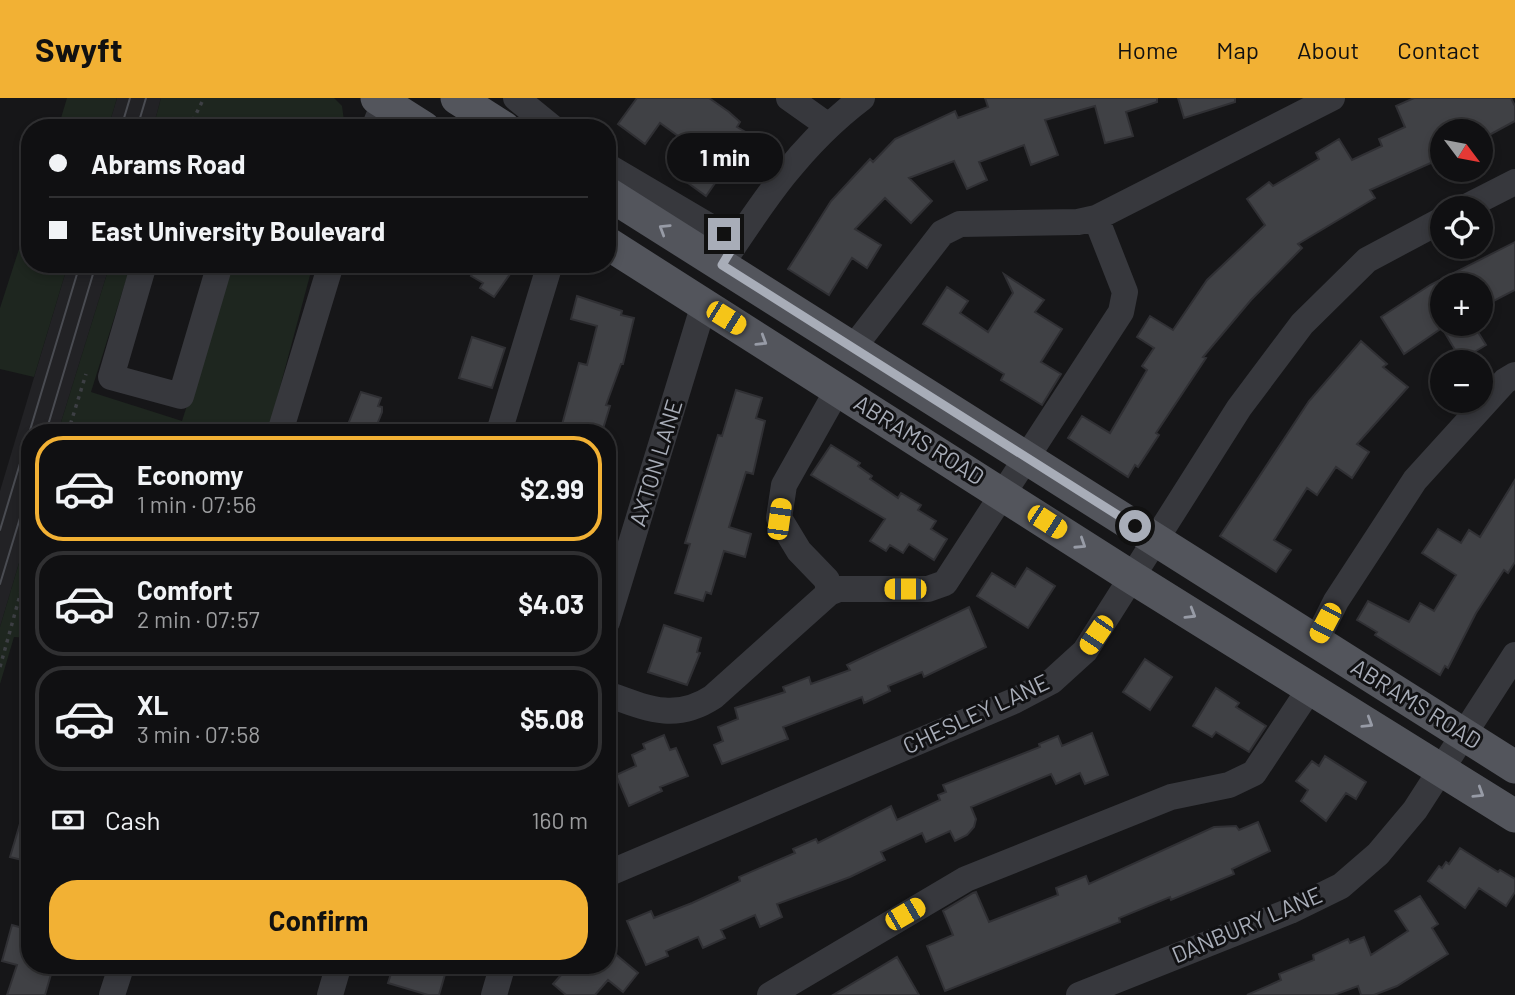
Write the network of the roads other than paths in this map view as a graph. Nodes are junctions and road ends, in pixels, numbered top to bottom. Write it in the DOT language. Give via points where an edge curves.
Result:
graph roads {
  1 [pos="457,98"];
  2 [pos="516,98"];
  3 [pos="789,98"];
  4 [pos="862,98"];
  5 [pos="1332,98"];
  6 [pos="380,106"];
  7 [pos="406,119"];
  8 [pos="490,119"];
  9 [pos="542,119"];
  10 [pos="827,125"];
  11 [pos="616,172"];
  12 [pos="1515,182"];
  13 [pos="1488,196"];
  14 [pos="616,197"];
  15 [pos="1096,218"];
  16 [pos="1430,226"];
  17 [pos="616,249"];
  18 [pos="729,253"];
  19 [pos="142,273"];
  20 [pos="213,273"];
  21 [pos="328,273"];
  22 [pos="547,273"];
  23 [pos="704,304"];
  24 [pos="853,348"];
  25 [pos="1515,375"];
  26 [pos="838,389"];
  27 [pos="282,424"];
  28 [pos="501,424"];
  29 [pos="1026,458"];
  30 [pos="1004,493"];
  31 [pos="1157,540"];
  32 [pos="1133,578"];
  33 [pos="616,592"];
  34 [pos="829,593"];
  35 [pos="1316,640"];
  36 [pos="1515,655"];
  37 [pos="1311,687"];
  38 [pos="616,697"];
  39 [pos="1464,734"];
  40 [pos="1515,766"];
  41 [pos="1442,770"];
  42 [pos="1515,816"];
  43 [pos="616,870"];
  44 [pos="119,974"];
  45 [pos="336,974"];
  46 [pos="500,974"];
  47 [pos="112,995"];
  48 [pos="330,995"];
  49 [pos="494,995"];
  50 [pos="770,995"];
  51 [pos="1079,995"];
  1 -- 8 [label="main road"];
  2 -- 9 [label="street"];
  3 -- 10 [label="street"];
  4 -- 10 [label="street"];
  5 -- 15 [label="street"];
  6 -- 7 [label="main road"];
  10 -- 18 [label="street" via="785,172"];
  11 -- 18 [label="street"];
  12 -- 13 [label="street"];
  18 -- 14 [label="main road, ABRAMS ROAD, one-way"];
  15 -- 24 [label="street" via="961,224 942,233"];
  15 -- 29 [label="street" via="1125,292 1121,312"];
  16 -- 31 [label="street, CHESLEY LANE" via="1367,260 1302,324 1239,408"];
  17 -- 23 [label="main road, ABRAMS ROAD"];
  18 -- 23 [label="main road"];
  18 -- 24 [label="main road, ABRAMS ROAD"];
  19 -- 20 [label="street" via="111,377 181,396"];
  21 -- 27 [label="street"];
  22 -- 28 [label="street"];
  23 -- 26 [label="main road, ABRAMS ROAD, one-way"];
  23 -- 33 [label="street, AXTON LANE"];
  24 -- 29 [label="main road, ABRAMS ROAD"];
  25 -- 35 [label="street" via="1415,480 1336,601"];
  26 -- 30 [label="main road, ABRAMS ROAD"];
  26 -- 34 [label="street" via="784,485 779,519 799,551 827,580"];
  29 -- 30 [label="street"];
  29 -- 31 [label="main road, ABRAMS ROAD"];
  30 -- 32 [label="main road, ABRAMS ROAD, one-way"];
  30 -- 34 [label="street" via="945,583 928,589 839,589"];
  31 -- 32 [label="street, CHESLEY LANE"];
  31 -- 35 [label="main road, ABRAMS ROAD"];
  32 -- 37 [label="main road, ABRAMS ROAD, one-way"];
  32 -- 43 [label="street, CHESLEY LANE" via="1085,651 1052,681"];
  34 -- 38 [label="street" via="696,708 672,712"];
  35 -- 39 [label="main road, ABRAMS ROAD"];
  36 -- 39 [label="street, DANBURY LANE"];
  37 -- 41 [label="main road, ABRAMS ROAD, one-way"];
  37 -- 50 [label="street" via="1254,772 1229,785 1171,797 966,879"];
  39 -- 40 [label="main road, ABRAMS ROAD"];
  39 -- 41 [label="street, DANBURY LANE"];
  41 -- 42 [label="main road, ABRAMS ROAD, one-way"];
  41 -- 51 [label="street, DANBURY LANE" via="1378,854 1341,886"];
  44 -- 47 [label="street"];
  45 -- 48 [label="street"];
  46 -- 49 [label="street"];
}
